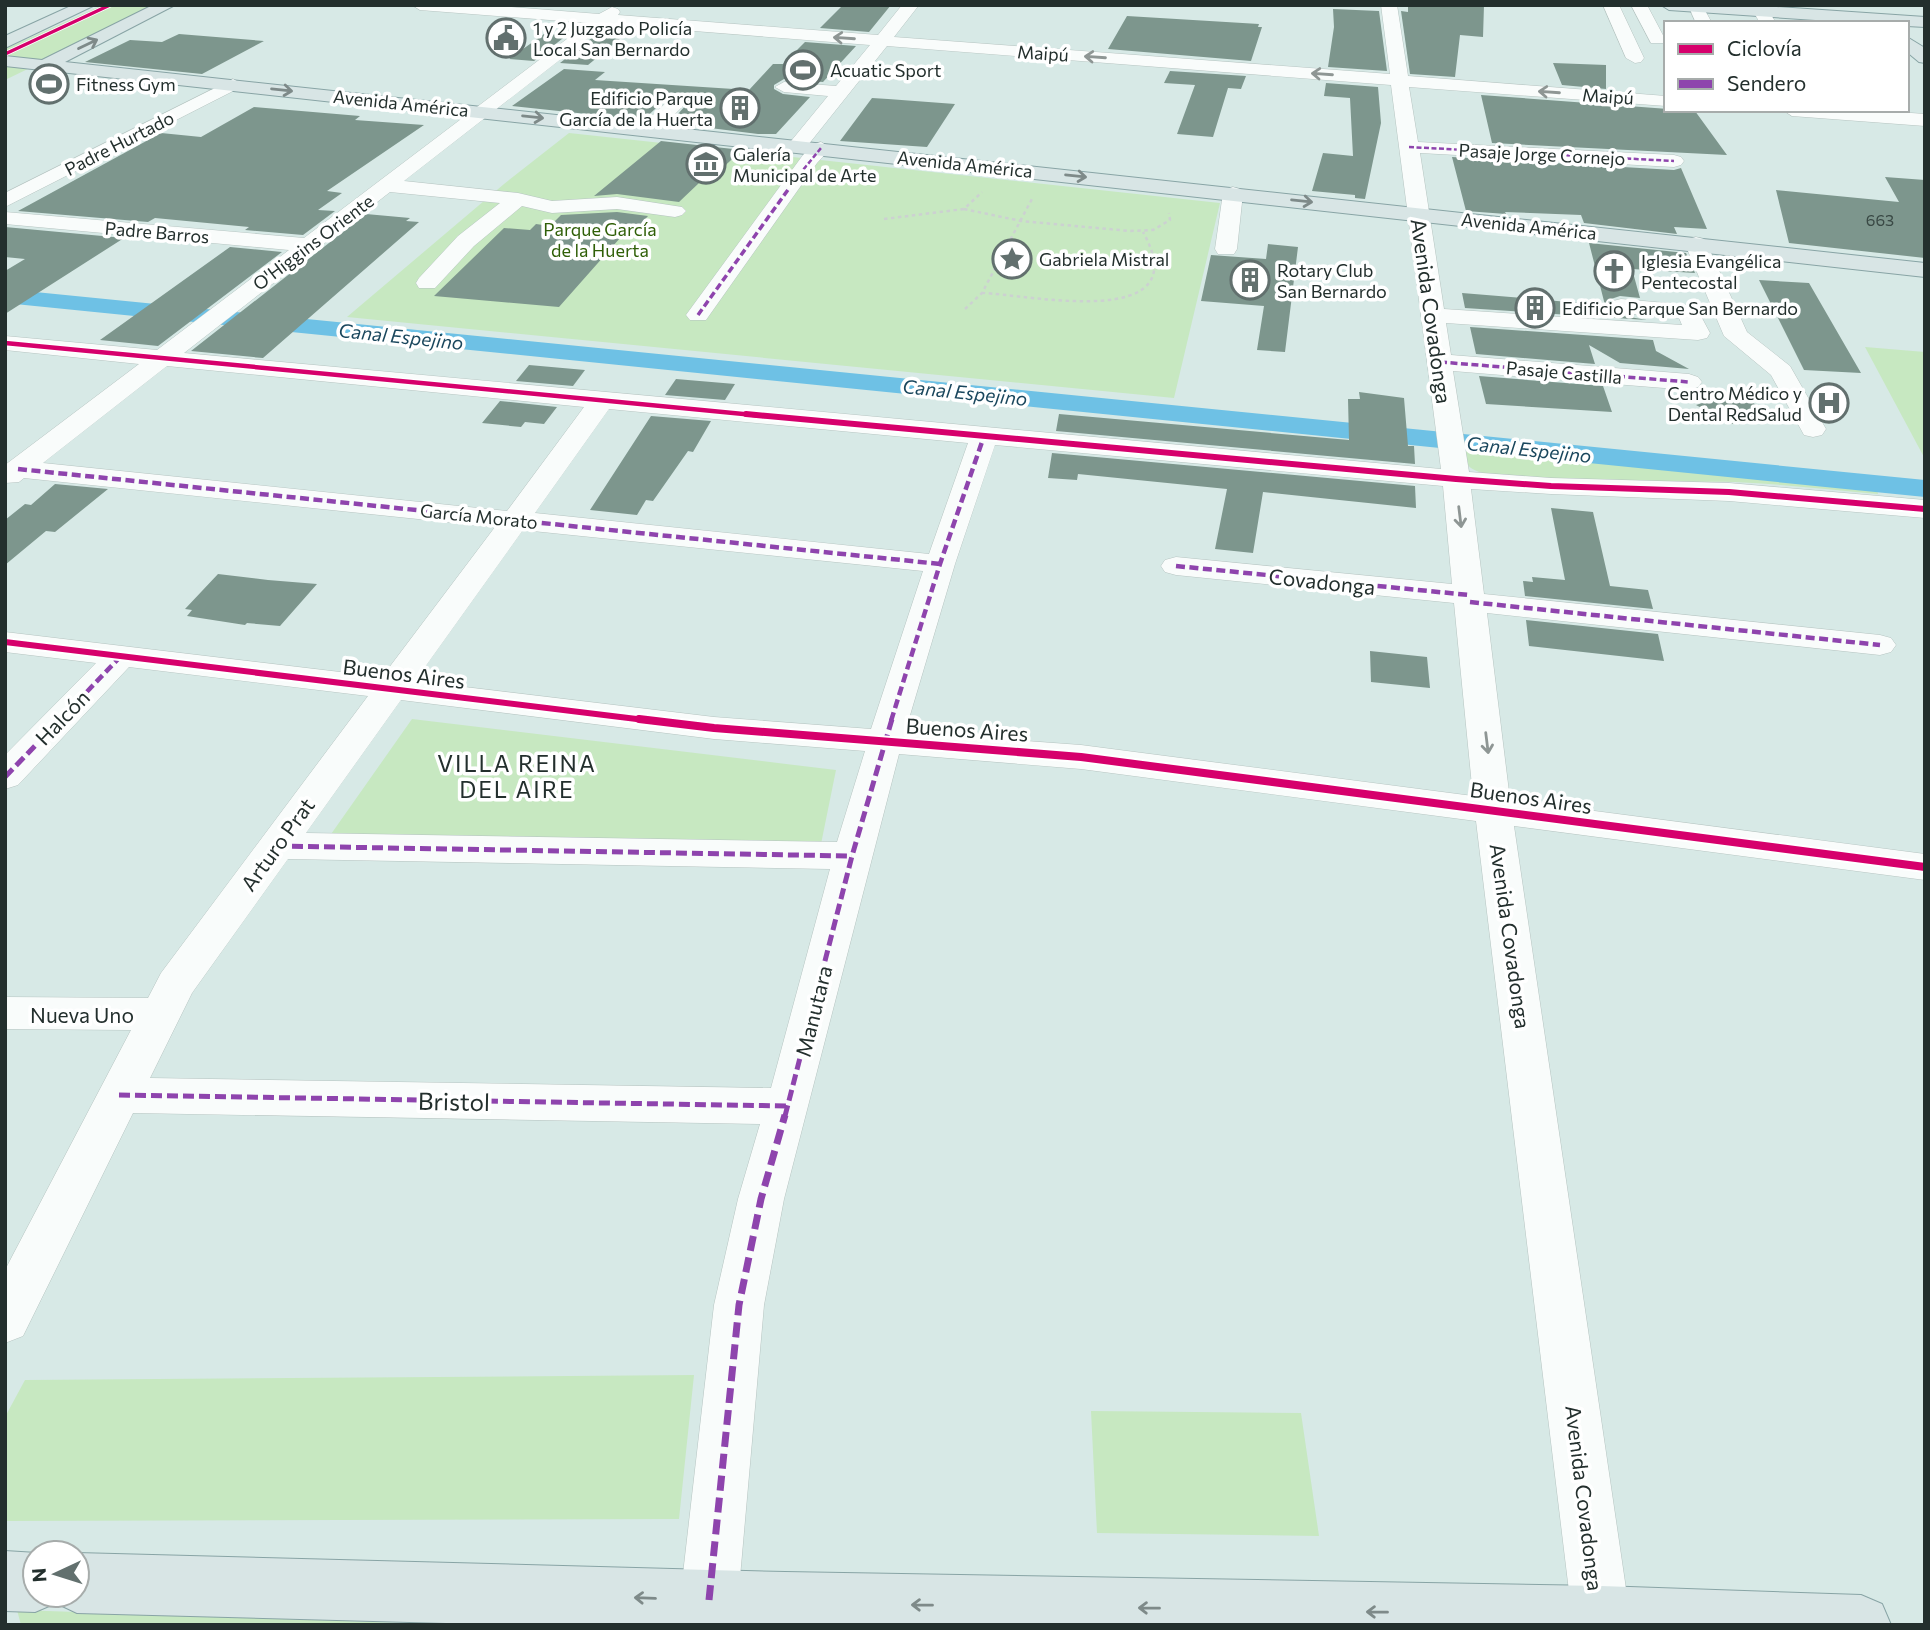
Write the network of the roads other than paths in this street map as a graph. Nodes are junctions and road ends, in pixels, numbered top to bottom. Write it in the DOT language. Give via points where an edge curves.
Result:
graph roads {
  1 [pos="87,5"];
  2 [pos="167,5"];
  3 [pos="420,5"];
  4 [pos="620,5"];
  5 [pos="911,5"];
  6 [pos="1389,5"];
  7 [pos="1611,5"];
  8 [pos="1639,5"];
  9 [pos="1669,5"];
  10 [pos="1867,5"];
  11 [pos="1695,7"];
  12 [pos="1765,17"];
  13 [pos="603,19"];
  14 [pos="1884,20"];
  15 [pos="1904,21"];
  16 [pos="1657,39"];
  17 [pos="882,41"];
  18 [pos="5,43"];
  19 [pos="1909,44"];
  20 [pos="1635,58"];
  21 [pos="1925,58"];
  22 [pos="5,61"];
  23 [pos="44,66"];
  24 [pos="15,80"];
  25 [pos="1400,80"];
  26 [pos="233,84"];
  27 [pos="784,87"];
  28 [pos="841,92"];
  29 [pos="1664,100"];
  30 [pos="674,105"];
  31 [pos="485,112"];
  32 [pos="1819,112"];
  33 [pos="1925,120"];
  34 [pos="649,130"];
  35 [pos="797,146"];
  36 [pos="1409,147"];
  37 [pos="821,148"];
  38 [pos="1674,161"];
  39 [pos="388,186"];
  40 [pos="1233,193"];
  41 [pos="518,199"];
  42 [pos="5,201"];
  43 [pos="675,211"];
  44 [pos="1418,214"];
  45 [pos="5,218"];
  46 [pos="1696,244"];
  47 [pos="308,245"];
  48 [pos="1226,249"];
  49 [pos="1925,270"];
  50 [pos="427,283"];
  51 [pos="1621,306"];
  52 [pos="698,314"];
  53 [pos="1433,315"];
  54 [pos="5,343"];
  55 [pos="158,358"];
  56 [pos="1440,362"];
  57 [pos="1689,382"];
  58 [pos="602,401"];
  59 [pos="1813,429"];
  60 [pos="984,436"];
  61 [pos="1452,450"];
  62 [pos="11,473"];
  63 [pos="1925,509"];
  64 [pos="516,520"];
  65 [pos="940,564"];
  66 [pos="1176,566"];
  67 [pos="1469,599"];
  68 [pos="5,642"];
  69 [pos="1880,645"];
  70 [pos="120,657"];
  71 [pos="392,688"];
  72 [pos="885,741"];
  73 [pos="5,777"];
  74 [pos="1493,810"];
  75 [pos="276,846"];
  76 [pos="852,856"];
  77 [pos="1925,867"];
  78 [pos="5,1013"];
  79 [pos="159,1014"];
  80 [pos="118,1095"];
  81 [pos="789,1106"];
  82 [pos="5,1320"];
  83 [pos="91,1583"];
  84 [pos="709,1600"];
  85 [pos="1601,1616"];
  86 [pos="1861,1625"];
  1 -- 18 [label="main road"];
  23 -- 2 [label="main road, one-way"];
  3 -- 13 [label="street, Maipú"];
  4 -- 13 [label="street, O'Higgins Oriente"];
  5 -- 17 [label="street"];
  6 -- 25 [label="street, Avenida Covadonga"];
  7 -- 20 [label="street"];
  8 -- 16 [label="street"];
  9 -- 11 [label="main road"];
  10 -- 14 [label="main road"];
  11 -- 12 [label="main road"];
  12 -- 14 [label="main road"];
  17 -- 13 [label="street, Maipú, one-way"];
  13 -- 31 [label="street, O'Higgins Oriente"];
  14 -- 15 [label="main road"];
  25 -- 17 [label="street, Maipú, one-way"];
  17 -- 28 [label="street"];
  19 -- 21 [label="main road"];
  22 -- 23 [label="main road, Avenida América"];
  23 -- 24 [label="main road"];
  23 -- 26 [label="main road, Avenida América"];
  29 -- 25 [label="street, Maipú, one-way"];
  25 -- 36 [label="street, Avenida Covadonga"];
  26 -- 31 [label="main road, Avenida América, one-way"];
  26 -- 42 [label="street, Padre Hurtado"];
  27 -- 28 [label="street"];
  28 -- 35 [label="street"];
  30 -- 34 [label="street"];
  31 -- 34 [label="main road, Avenida América, one-way"];
  31 -- 39 [label="street, O'Higgins Oriente"];
  32 -- 33 [label="street"];
  34 -- 35 [label="main road, Avenida América"];
  35 -- 37 [label="main road, Avenida América"];
  36 -- 38 [label="street, Pasaje Jorge Cornejo"];
  36 -- 44 [label="street, Avenida Covadonga"];
  37 -- 40 [label="main road, Avenida América, one-way"];
  37 -- 52 [label="street"];
  39 -- 41 [label="street"];
  39 -- 47 [label="street, O'Higgins Oriente"];
  40 -- 44 [label="main road, Avenida América, one-way"];
  40 -- 48 [label="street"];
  41 -- 43 [label="street" via="552,207 617,203"];
  41 -- 50 [label="street" via="466,242"];
  44 -- 46 [label="main road, Avenida América"];
  44 -- 53 [label="street, Avenida Covadonga"];
  45 -- 47 [label="street, Padre Barros"];
  46 -- 49 [label="main road, Avenida América"];
  46 -- 59 [label="street" via="1736,337 1781,371"];
  47 -- 55 [label="street, O'Higgins Oriente"];
  51 -- 53 [label="street" via="1688,312 1698,333"];
  53 -- 56 [label="street, Avenida Covadonga"];
  54 -- 55 [label="street"];
  55 -- 58 [label="street"];
  55 -- 62 [label="street, O'Higgins Oriente"];
  56 -- 57 [label="street, Pasaje Castilla"];
  56 -- 61 [label="street, Avenida Covadonga"];
  58 -- 60 [label="street"];
  58 -- 64 [label="street, Arturo Prat"];
  60 -- 61 [label="street"];
  60 -- 65 [label="street, Manutara"];
  61 -- 63 [label="street" via="1551,486 1729,492"];
  61 -- 67 [label="street, Avenida Covadonga, one-way"];
  62 -- 64 [label="street, García Morato"];
  64 -- 65 [label="street, García Morato"];
  64 -- 71 [label="street, Arturo Prat"];
  65 -- 72 [label="street, Manutara"];
  66 -- 67 [label="street, Covadonga"];
  67 -- 69 [label="street"];
  67 -- 74 [label="street, Avenida Covadonga, one-way"];
  68 -- 70 [label="street, Buenos Aires"];
  70 -- 71 [label="street, Buenos Aires"];
  70 -- 73 [label="street, Halcón"];
  71 -- 72 [label="street, Buenos Aires" via="714,728"];
  71 -- 75 [label="street, Arturo Prat"];
  72 -- 74 [label="street, Buenos Aires" via="1059,754"];
  72 -- 76 [label="street, Manutara"];
  74 -- 77 [label="street, Buenos Aires"];
  74 -- 85 [label="street, Avenida Covadonga"];
  75 -- 76 [label="street"];
  75 -- 79 [label="street, Arturo Prat" via="192,960"];
  76 -- 81 [label="street, Manutara"];
  78 -- 79 [label="street, Nueva Uno"];
  79 -- 80 [label="street, Arturo Prat"];
  80 -- 81 [label="street, Bristol"];
  80 -- 82 [label="street, Arturo Prat"];
  81 -- 84 [label="street, Manutara" via="761,1199 739,1305"];
  84 -- 83 [label="main road, one-way"];
  85 -- 84 [label="main road, one-way"];
  85 -- 86 [label="main road"];
}
